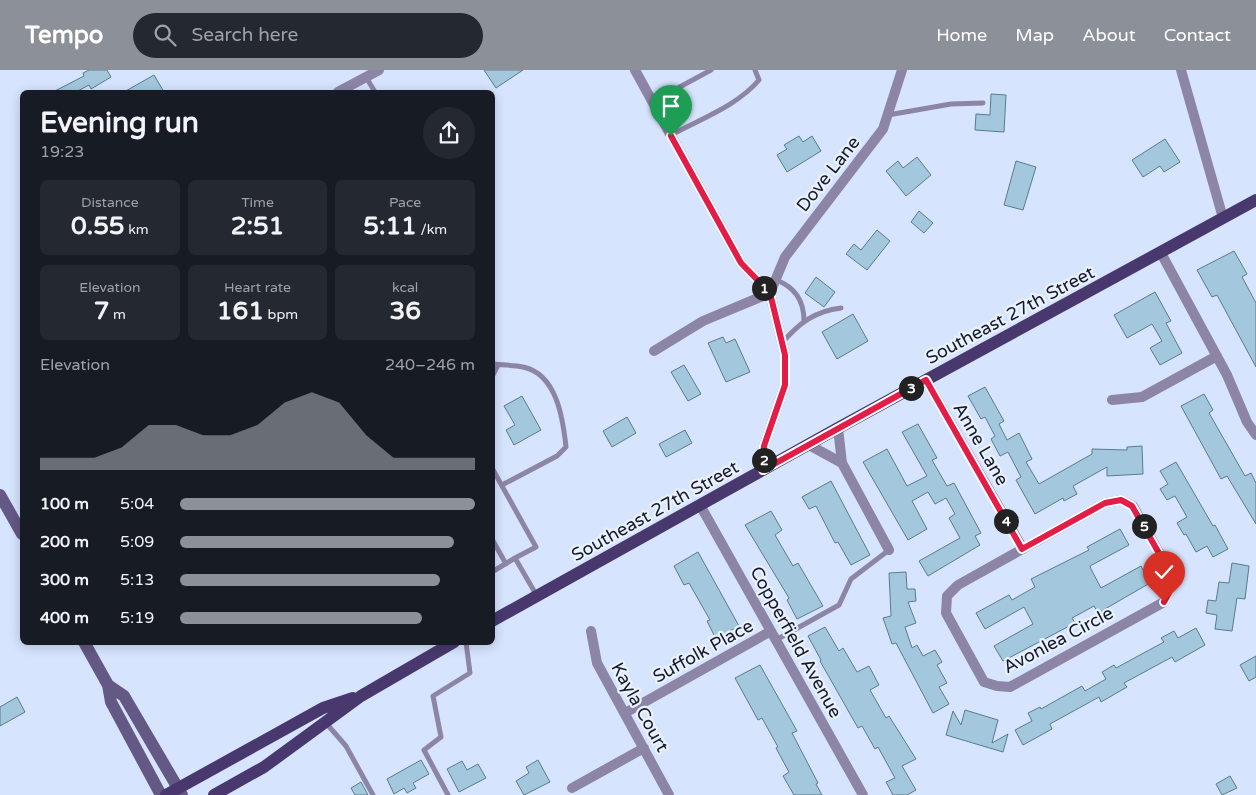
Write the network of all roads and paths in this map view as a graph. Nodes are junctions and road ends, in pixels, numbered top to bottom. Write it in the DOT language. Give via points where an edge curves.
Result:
graph roads {
  1 [pos="379,70"];
  2 [pos="634,70"];
  3 [pos="711,70"];
  4 [pos="755,70"];
  5 [pos="902,70"];
  6 [pos="1181,70"];
  7 [pos="366,77"];
  8 [pos="342,90"];
  9 [pos="373,90"];
  10 [pos="652,102"];
  11 [pos="983,103"];
  12 [pos="888,116"];
  13 [pos="671,136"];
  14 [pos="1256,200"];
  15 [pos="1224,218"];
  16 [pos="1160,253"];
  17 [pos="775,280"];
  18 [pos="770,293"];
  19 [pos="841,308"];
  20 [pos="804,321"];
  21 [pos="782,343"];
  22 [pos="654,352"];
  23 [pos="1217,356"];
  24 [pos="495,365"];
  25 [pos="926,380"];
  26 [pos="1112,400"];
  27 [pos="838,428"];
  28 [pos="1256,436"];
  29 [pos="809,445"];
  30 [pos="842,463"];
  31 [pos="763,470"];
  32 [pos="495,473"];
  33 [pos="502,485"];
  34 [pos="0,494"];
  35 [pos="700,505"];
  36 [pos="19,520"];
  37 [pos="495,544"];
  38 [pos="1022,549"];
  39 [pos="890,550"];
  40 [pos="515,558"];
  41 [pos="506,564"];
  42 [pos="495,570"];
  43 [pos="538,597"];
  44 [pos="495,619"];
  45 [pos="591,631"];
  46 [pos="774,636"];
  47 [pos="86,645"];
  48 [pos="447,645"];
  49 [pos="466,645"];
  50 [pos="108,685"];
  51 [pos="360,696"];
  52 [pos="625,713"];
  53 [pos="326,724"];
  54 [pos="644,748"];
  55 [pos="572,788"];
  56 [pos="180,792"];
  57 [pos="161,795"];
  58 [pos="166,795"];
  59 [pos="214,795"];
  60 [pos="373,795"];
  61 [pos="448,795"];
  62 [pos="669,795"];
  63 [pos="863,795"];
  1 -- 7 [label="street"];
  2 -- 10 [label="street"];
  3 -- 10 [label="lane"];
  4 -- 13 [label="lane" via="759,80 751,89"];
  5 -- 12 [label="street, Dove Lane"];
  6 -- 15 [label="street"];
  7 -- 8 [label="street"];
  7 -- 9 [label="lane"];
  10 -- 13 [label="street"];
  11 -- 12 [label="lane" via="951,104"];
  12 -- 17 [label="street, Dove Lane" via="883,129 785,257"];
  13 -- 18 [label="street" via="741,263"];
  14 -- 15 [label="main road, Southeast 27th Street"];
  15 -- 16 [label="main road, Southeast 27th Street"];
  16 -- 23 [label="street"];
  16 -- 25 [label="main road, Southeast 27th Street"];
  17 -- 18 [label="street, Dove Lane"];
  17 -- 20 [label="lane" via="797,294 804,306"];
  18 -- 21 [label="street"];
  18 -- 22 [label="street" via="702,321"];
  19 -- 20 [label="lane" via="813,315"];
  20 -- 21 [label="lane" via="796,325"];
  21 -- 31 [label="street" via="785,385 764,446"];
  23 -- 26 [label="street" via="1142,397"];
  23 -- 28 [label="street"];
  24 -- 33 [label="lane" via="525,367 543,377 555,394 566,447 557,456"];
  25 -- 27 [label="main road, Southeast 27th Street"];
  25 -- 38 [label="street, Anne Lane"];
  27 -- 29 [label="main road, Southeast 27th Street"];
  27 -- 30 [label="street"];
  29 -- 30 [label="street"];
  29 -- 31 [label="main road, Southeast 27th Street"];
  30 -- 39 [label="street"];
  31 -- 35 [label="main road, Southeast 27th Street"];
  32 -- 33 [label="lane"];
  33 -- 40 [label="lane" via="536,547"];
  34 -- 36 [label="street"];
  35 -- 43 [label="main road, Southeast 27th Street"];
  35 -- 46 [label="street, Copperfield Avenue"];
  37 -- 41 [label="lane"];
  38 -- 38 [label="street, Avonlea Circle" via="1105,503 1121,500 1132,506 1138,515 1172,576 1171,589 1164,602 1010,687 997,686 984,682 946,613 947,596 958,585"];
  39 -- 46 [label="lane, Suffolk Place" via="851,579 839,605"];
  40 -- 41 [label="lane"];
  40 -- 43 [label="lane"];
  41 -- 42 [label="lane"];
  43 -- 44 [label="main road, Southeast 27th Street"];
  45 -- 52 [label="street, Kayla Court" via="597,663"];
  46 -- 52 [label="street, Suffolk Place"];
  46 -- 63 [label="street, Copperfield Avenue"];
  47 -- 50 [label="street"];
  48 -- 51 [label="main road"];
  49 -- 61 [label="lane" via="470,673 433,696 441,737 424,750"];
  50 -- 56 [label="street" via="124,696"];
  50 -- 57 [label="street" via="111,702"];
  51 -- 53 [label="main road"];
  51 -- 56 [label="main road" via="323,708"];
  52 -- 54 [label="street, Kayla Court"];
  53 -- 59 [label="main road" via="264,767"];
  53 -- 60 [label="lane" via="346,746"];
  54 -- 55 [label="street"];
  54 -- 62 [label="street, Kayla Court"];
  56 -- 58 [label="main road"];
}
